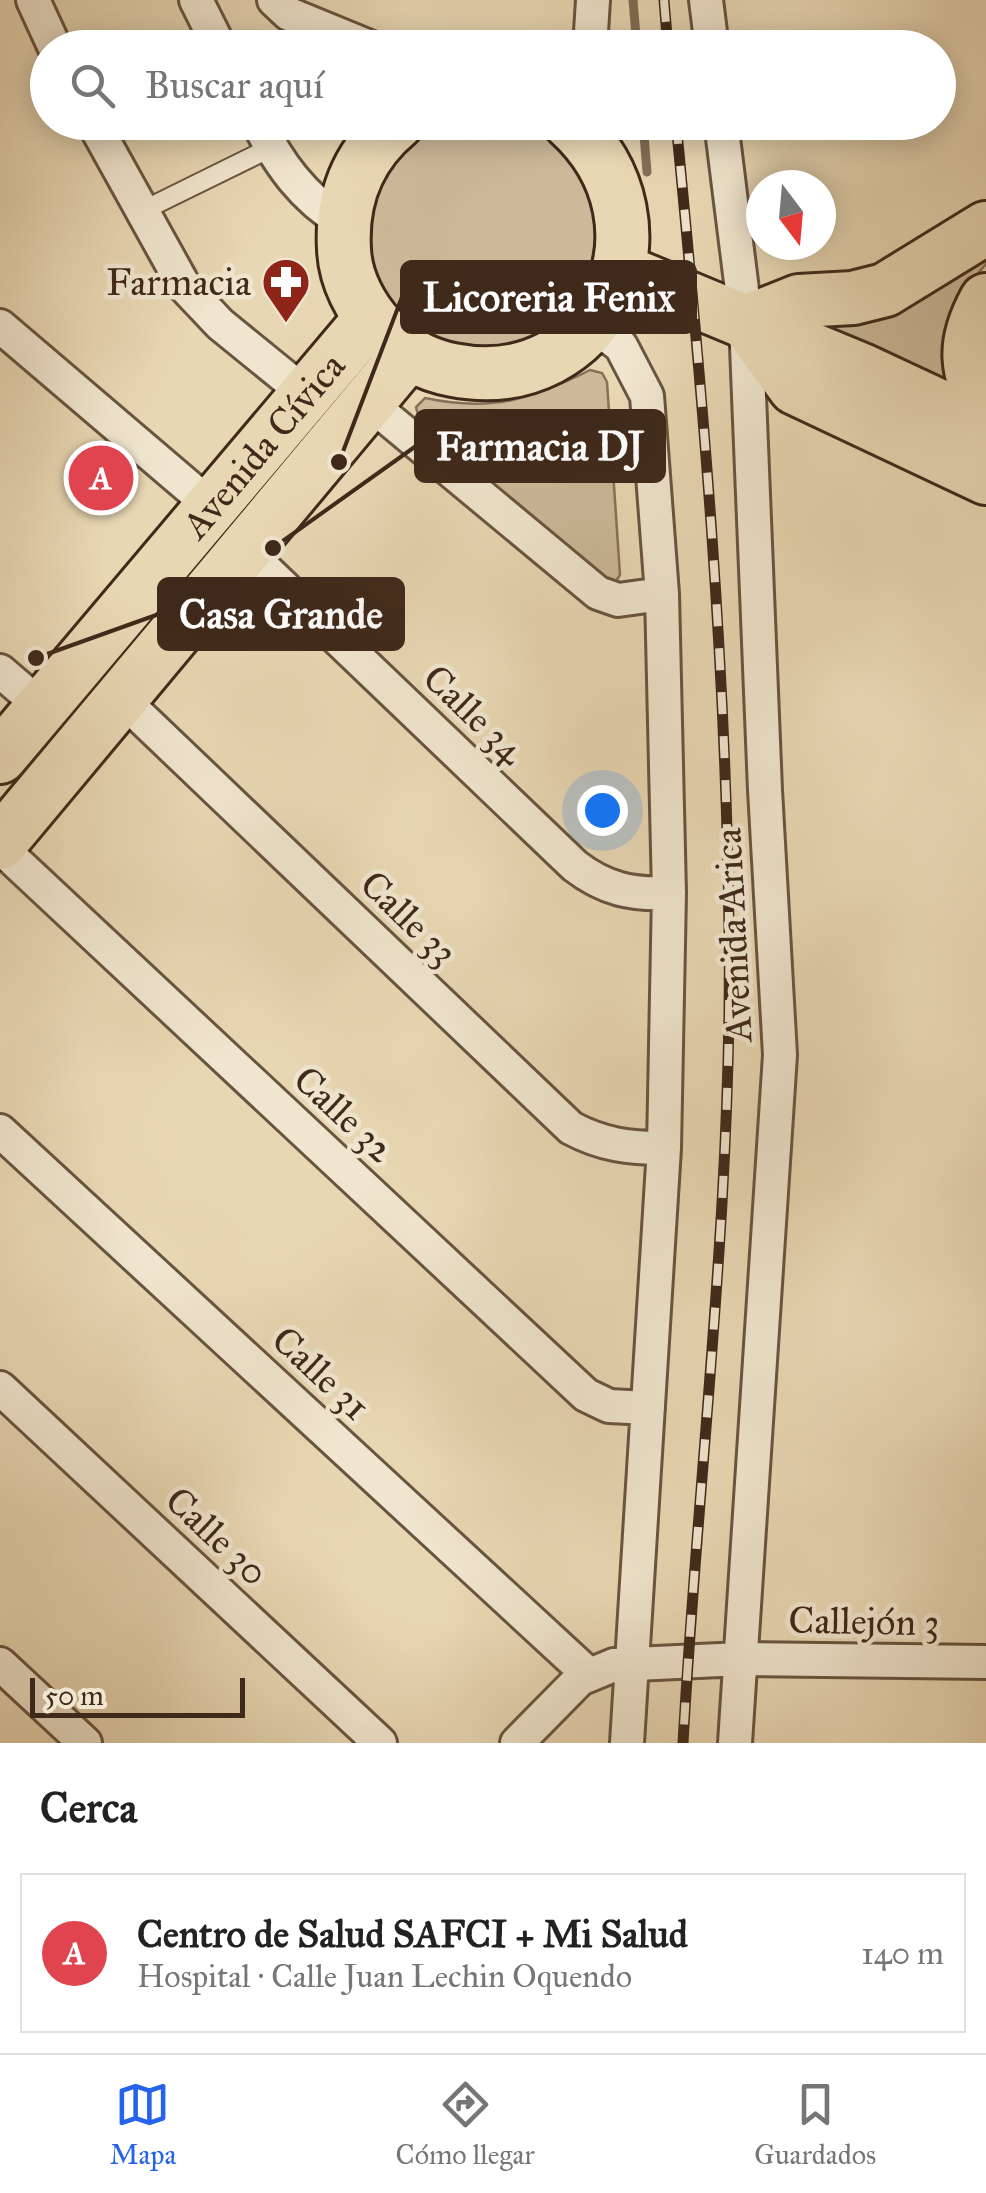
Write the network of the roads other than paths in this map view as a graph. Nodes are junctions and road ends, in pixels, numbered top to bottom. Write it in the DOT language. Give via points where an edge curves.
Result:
graph roads {
  1 [pos="33,0"];
  2 [pos="196,0"];
  3 [pos="274,0"];
  4 [pos="593,0"];
  5 [pos="706,0"];
  6 [pos="47,30"];
  7 [pos="211,30"];
  8 [pos="328,30"];
  9 [pos="592,30"];
  10 [pos="710,30"];
  11 [pos="103,140"];
  12 [pos="256,140"];
  13 [pos="267,140"];
  14 [pos="381,140"];
  15 [pos="589,140"];
  16 [pos="724,140"];
  17 [pos="142,211"];
  18 [pos="342,222"];
  19 [pos="986,228"];
  20 [pos="620,270"];
  21 [pos="986,300"];
  22 [pos="370,319"];
  23 [pos="746,322"];
  24 [pos="590,324"];
  25 [pos="0,326"];
  26 [pos="409,353"];
  27 [pos="306,394"];
  28 [pos="368,402"];
  29 [pos="986,417"];
  30 [pos="986,428"];
  31 [pos="986,478"];
  32 [pos="211,506"];
  33 [pos="245,550"];
  34 [pos="662,594"];
  35 [pos="0,670"];
  36 [pos="122,699"];
  37 [pos="42,707"];
  38 [pos="0,756"];
  39 [pos="0,845"];
  40 [pos="669,893"];
  41 [pos="0,1131"];
  42 [pos="664,1148"];
  43 [pos="0,1388"];
  44 [pos="648,1408"];
  45 [pos="741,1659"];
  46 [pos="986,1662"];
  47 [pos="632,1663"];
  48 [pos="0,1664"];
  49 [pos="588,1674"];
  50 [pos="85,1743"];
  51 [pos="380,1743"];
  52 [pos="517,1743"];
  53 [pos="627,1743"];
  54 [pos="735,1743"];
  1 -- 6 [label="street"];
  2 -- 7 [label="street"];
  3 -- 8 [label="street"];
  4 -- 9 [label="street"];
  5 -- 10 [label="street"];
  11 -- 17 [label="street"];
  12 -- 17 [label="lane"];
  13 -- 18 [label="street" via="303,191"];
  14 -- 18 [label="main road" via="356,174"];
  15 -- 20 [label="main road" via="620,201"];
  16 -- 23 [label="street, Avenida Arica"];
  17 -- 27 [label="street" via="184,286"];
  18 -- 22 [label="main road" via="353,289"];
  19 -- 23 [label="main road" via="885,290 799,301"];
  20 -- 23 [label="main road"];
  20 -- 24 [label="main road"];
  21 -- 29 [label="main road" via="972,326 968,372"];
  22 -- 26 [label="main road"];
  22 -- 27 [label="main road, Avenida Cívica"];
  23 -- 30 [label="main road"];
  23 -- 31 [label="main road" via="795,388"];
  23 -- 45 [label="street, Avenida Arica" via="780,1055"];
  24 -- 26 [label="main road" via="537,364 505,373 472,374"];
  24 -- 34 [label="street, Avenida Arica" via="622,346 647,396"];
  25 -- 32 [label="street"];
  26 -- 28 [label="main road, Avenida Cívica"];
  27 -- 32 [label="main road, Avenida Cívica"];
  28 -- 33 [label="main road, Avenida Cívica"];
  28 -- 34 [label="street" via="598,593 618,600"];
  32 -- 37 [label="main road, Avenida Cívica"];
  33 -- 36 [label="main road, Avenida Cívica"];
  33 -- 40 [label="street, Calle 34" via="594,881 629,893"];
  34 -- 40 [label="street, Avenida Arica"];
  35 -- 37 [label="street"];
  36 -- 39 [label="main road, Avenida Cívica"];
  36 -- 42 [label="street, Calle 33" via="571,1128 609,1145"];
  37 -- 38 [label="main road, Avenida Cívica"];
  39 -- 44 [label="street, Calle 32" via="586,1395 609,1406"];
  40 -- 42 [label="street, Avenida Arica"];
  41 -- 49 [label="street, Calle 31"];
  42 -- 44 [label="street, Avenida Arica"];
  43 -- 51 [label="street, Calle 30"];
  44 -- 47 [label="street, Avenida Arica"];
  45 -- 46 [label="street, Callejón 3"];
  45 -- 47 [label="street, Callejón 3"];
  45 -- 54 [label="street, Avenida Arica"];
  47 -- 49 [label="street, Callejón 3"];
  47 -- 53 [label="street, Avenida Arica"];
  48 -- 50 [label="street"];
  49 -- 52 [label="street"];
}
